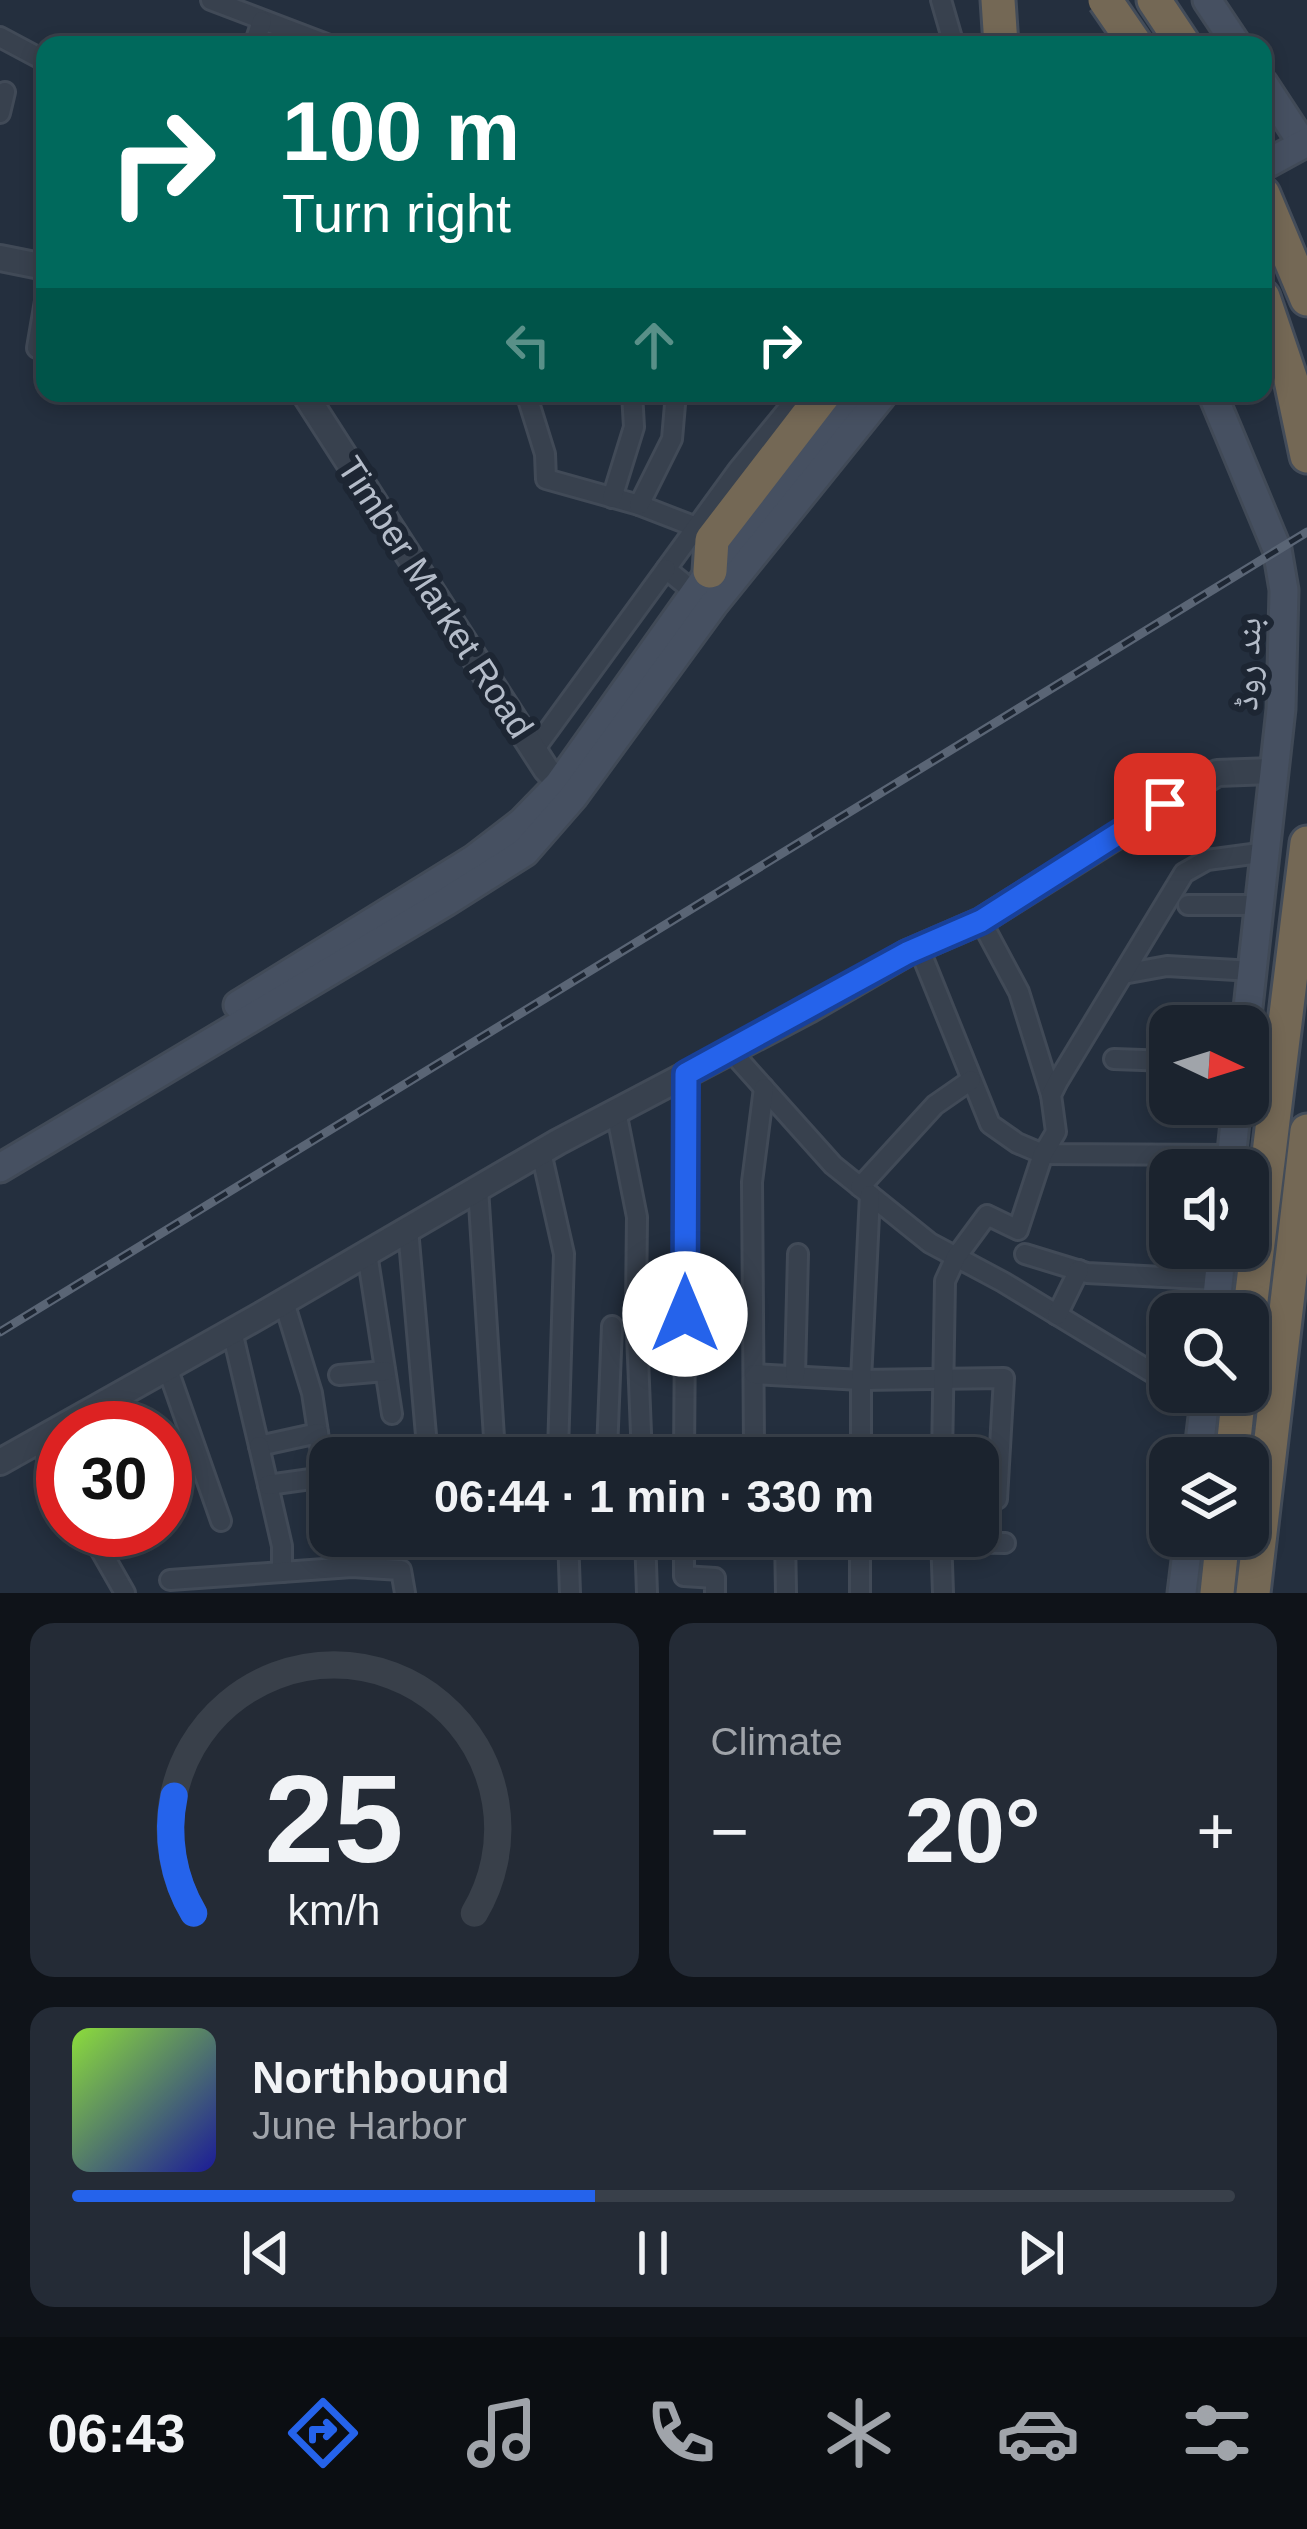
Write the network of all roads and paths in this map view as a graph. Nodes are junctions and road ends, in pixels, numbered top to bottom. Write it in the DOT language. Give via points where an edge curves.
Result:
graph roads {
  1 [pos="211,0"];
  2 [pos="940,0"];
  3 [pos="998,0"];
  4 [pos="1105,0"];
  5 [pos="1127,0"];
  6 [pos="1154,0"];
  7 [pos="1208,0"];
  8 [pos="262,20"];
  9 [pos="257,36"];
  10 [pos="305,36"];
  11 [pos="951,36"];
  12 [pos="1000,36"];
  13 [pos="1116,36"];
  14 [pos="1130,36"];
  15 [pos="1178,36"];
  16 [pos="1232,36"];
  17 [pos="0,38"];
  18 [pos="36,56"];
  19 [pos="5,92"];
  20 [pos="1272,96"];
  21 [pos="0,112"];
  22 [pos="1305,143"];
  23 [pos="1272,161"];
  24 [pos="1272,215"];
  25 [pos="0,258"];
  26 [pos="36,265"];
  27 [pos="1307,299"];
  28 [pos="1272,324"];
  29 [pos="310,402"];
  30 [pos="529,402"];
  31 [pos="633,402"];
  32 [pos="675,402"];
  33 [pos="799,402"];
  34 [pos="845,402"];
  35 [pos="875,402"];
  36 [pos="1216,402"];
  37 [pos="1307,455"];
  38 [pos="612,498"];
  39 [pos="639,505"];
  40 [pos="714,565"];
  41 [pos="666,569"];
  42 [pos="1296,586"];
  43 [pos="534,750"];
  44 [pos="1276,771"];
  45 [pos="566,791"];
  46 [pos="1307,843"];
  47 [pos="1267,852"];
  48 [pos="1188,905"];
  49 [pos="1261,905"];
  50 [pos="981,921"];
  51 [pos="919,948"];
  52 [pos="1253,971"];
  53 [pos="1123,974"];
  54 [pos="1249,1005"];
  55 [pos="731,1051"];
  56 [pos="1114,1059"];
  57 [pos="1149,1060"];
  58 [pos="686,1074"];
  59 [pos="971,1080"];
  60 [pos="764,1088"];
  61 [pos="1051,1095"];
  62 [pos="616,1111"];
  63 [pos="1307,1131"];
  64 [pos="0,1152"];
  65 [pos="541,1152"];
  66 [pos="1043,1154"];
  67 [pos="1149,1159"];
  68 [pos="0,1168"];
  69 [pos="478,1189"];
  70 [pos="865,1191"];
  71 [pos="409,1229"];
  72 [pos="367,1253"];
  73 [pos="1025,1253"];
  74 [pos="798,1254"];
  75 [pos="956,1257"];
  76 [pos="1220,1269"];
  77 [pos="1079,1270"];
  78 [pos="1219,1280"];
  79 [pos="1217,1293"];
  80 [pos="1252,1293"];
  81 [pos="284,1302"];
  82 [pos="1057,1315"];
  83 [pos="612,1326"];
  84 [pos="232,1331"];
  85 [pos="167,1367"];
  86 [pos="386,1371"];
  87 [pos="1149,1371"];
  88 [pos="754,1374"];
  89 [pos="339,1375"];
  90 [pos="795,1375"];
  91 [pos="861,1380"];
  92 [pos="944,1380"];
  93 [pos="107,1401"];
  94 [pos="392,1414"];
  95 [pos="318,1433"];
  96 [pos="319,1437"];
  97 [pos="428,1437"];
  98 [pos="494,1437"];
  99 [pos="558,1437"];
  100 [pos="608,1437"];
  101 [pos="641,1437"];
  102 [pos="685,1437"];
  103 [pos="754,1437"];
  104 [pos="861,1437"];
  105 [pos="943,1437"];
  106 [pos="36,1441"];
  107 [pos="259,1446"];
  108 [pos="0,1462"];
  109 [pos="999,1464"];
  110 [pos="309,1479"];
  111 [pos="268,1485"];
  112 [pos="221,1521"];
  113 [pos="999,1543"];
  114 [pos="1005,1543"];
  115 [pos="104,1557"];
  116 [pos="569,1557"];
  117 [pos="646,1557"];
  118 [pos="684,1557"];
  119 [pos="785,1557"];
  120 [pos="860,1557"];
  121 [pos="942,1557"];
  122 [pos="1186,1557"];
  123 [pos="1220,1557"];
  124 [pos="282,1572"];
  125 [pos="170,1580"];
  126 [pos="125,1593"];
  127 [pos="405,1593"];
  128 [pos="570,1593"];
  129 [pos="647,1593"];
  130 [pos="716,1593"];
  131 [pos="786,1593"];
  132 [pos="860,1593"];
  133 [pos="943,1593"];
  134 [pos="1182,1593"];
  135 [pos="1216,1593"];
  136 [pos="1253,1593"];
  1 -- 8 [label="street"];
  2 -- 11 [label="street"];
  3 -- 12 [label="highway"];
  4 -- 14 [label="highway, bridge"];
  5 -- 13 [label="main road"];
  6 -- 15 [label="highway"];
  7 -- 16 [label="main road"];
  8 -- 9 [label="street"];
  8 -- 10 [label="street"];
  17 -- 18 [label="street"];
  19 -- 21 [label="street"];
  20 -- 22 [label="main road"];
  22 -- 23 [label="main road"];
  24 -- 27 [label="highway"];
  25 -- 26 [label="street"];
  28 -- 37 [label="highway"];
  29 -- 43 [label="street, Timber Market Road"];
  30 -- 38 [label="street" via="546,478"];
  31 -- 38 [label="street" via="634,427"];
  32 -- 39 [label="street" via="672,439"];
  33 -- 40 [label="highway"];
  34 -- 40 [label="main road"];
  35 -- 40 [label="main road"];
  36 -- 42 [label="main road, بند روڈ"];
  38 -- 39 [label="street"];
  39 -- 40 [label="street"];
  40 -- 41 [label="street"];
  40 -- 41 [label="street"];
  40 -- 45 [label="main road"];
  41 -- 43 [label="street"];
  42 -- 44 [label="main road, بند روڈ"];
  43 -- 45 [label="street, Timber Market Road"];
  44 -- 47 [label="main road, بند روڈ"];
  44 -- 50 [label="street" via="1217,772"];
  45 -- 64 [label="main road" via="474,859"];
  45 -- 68 [label="main road" via="538,838 509,863"];
  46 -- 80 [label="highway"];
  47 -- 49 [label="main road, بند روڈ"];
  47 -- 53 [label="street" via="1207,860 1184,873"];
  48 -- 49 [label="street"];
  49 -- 52 [label="main road, بند روڈ"];
  50 -- 51 [label="street"];
  50 -- 61 [label="street" via="1018,992"];
  51 -- 55 [label="street"];
  51 -- 59 [label="street"];
  52 -- 53 [label="street" via="1167,966"];
  52 -- 54 [label="main road, بند روڈ"];
  53 -- 61 [label="street"];
  55 -- 58 [label="street"];
  55 -- 60 [label="street"];
  56 -- 57 [label="street"];
  58 -- 62 [label="street"];
  58 -- 102 [label="street"];
  59 -- 66 [label="street" via="990,1124"];
  59 -- 70 [label="street" via="935,1106"];
  60 -- 70 [label="street"];
  60 -- 88 [label="street" via="752,1182"];
  61 -- 66 [label="street" via="1056,1132"];
  62 -- 65 [label="street"];
  62 -- 101 [label="street" via="637,1217"];
  63 -- 136 [label="highway"];
  65 -- 69 [label="street"];
  65 -- 99 [label="street" via="564,1254"];
  66 -- 67 [label="street"];
  66 -- 75 [label="street" via="1018,1230 987,1215"];
  69 -- 71 [label="street"];
  69 -- 98 [label="street"];
  70 -- 75 [label="street"];
  70 -- 91 [label="street"];
  71 -- 72 [label="street"];
  71 -- 97 [label="street"];
  72 -- 81 [label="street"];
  72 -- 86 [label="street"];
  73 -- 77 [label="street"];
  74 -- 90 [label="street"];
  75 -- 82 [label="street"];
  75 -- 92 [label="street" via="945,1281"];
  76 -- 78 [label="main road"];
  77 -- 78 [label="street"];
  77 -- 82 [label="street"];
  78 -- 79 [label="main road"];
  81 -- 84 [label="street"];
  81 -- 95 [label="street"];
  82 -- 87 [label="street"];
  83 -- 100 [label="street"];
  84 -- 85 [label="street"];
  84 -- 107 [label="street"];
  85 -- 93 [label="street"];
  85 -- 112 [label="street"];
  86 -- 89 [label="street"];
  86 -- 94 [label="street"];
  88 -- 90 [label="street"];
  88 -- 103 [label="street"];
  90 -- 91 [label="street"];
  91 -- 92 [label="street"];
  91 -- 104 [label="street"];
  92 -- 105 [label="street"];
  92 -- 109 [label="street" via="1004,1378"];
  95 -- 96 [label="street"];
  95 -- 107 [label="street"];
  106 -- 108 [label="street"];
  107 -- 111 [label="street"];
  110 -- 111 [label="street"];
  111 -- 124 [label="street"];
  113 -- 114 [label="street"];
  115 -- 126 [label="street"];
  116 -- 128 [label="street"];
  117 -- 129 [label="street"];
  118 -- 130 [label="street" via="684,1576 715,1578"];
  119 -- 131 [label="street"];
  120 -- 132 [label="street"];
  121 -- 133 [label="street"];
  122 -- 134 [label="main road"];
  123 -- 135 [label="highway"];
  124 -- 125 [label="street"];
  124 -- 127 [label="street" via="401,1570"];
}
